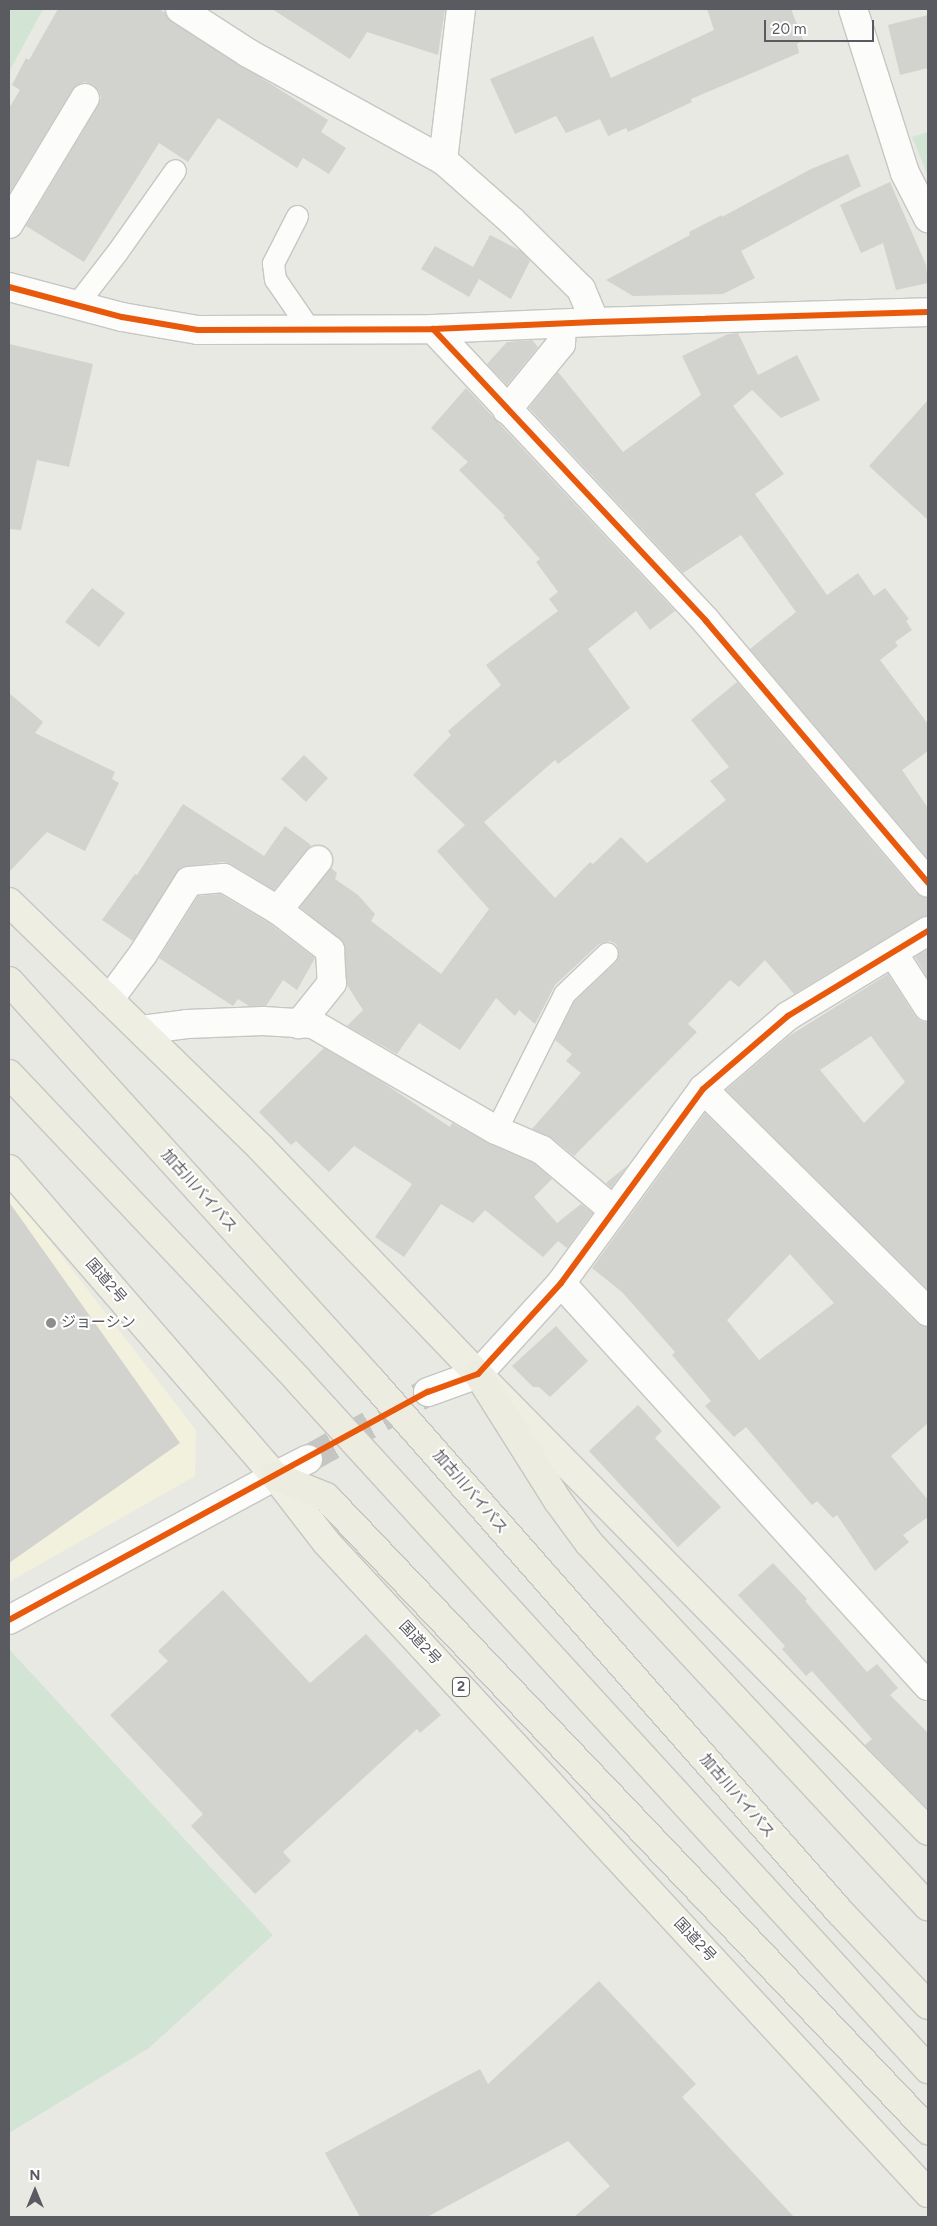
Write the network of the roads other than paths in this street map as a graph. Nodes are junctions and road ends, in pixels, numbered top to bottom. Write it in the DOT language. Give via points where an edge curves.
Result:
graph roads {
  1 [pos="180,9"];
  2 [pos="462,9"];
  3 [pos="853,9"];
  4 [pos="85,98"];
  5 [pos="443,160"];
  6 [pos="175,170"];
  7 [pos="297,216"];
  8 [pos="928,218"];
  9 [pos="9,224"];
  10 [pos="9,287"];
  11 [pos="76,305"];
  12 [pos="928,312"];
  13 [pos="595,322"];
  14 [pos="562,324"];
  15 [pos="433,329"];
  16 [pos="310,330"];
  17 [pos="507,410"];
  18 [pos="318,860"];
  19 [pos="928,883"];
  20 [pos="9,902"];
  21 [pos="278,910"];
  22 [pos="928,931"];
  23 [pos="607,953"];
  24 [pos="893,953"];
  25 [pos="9,981"];
  26 [pos="109,1000"];
  27 [pos="928,1007"];
  28 [pos="299,1024"];
  29 [pos="141,1030"];
  30 [pos="9,1074"];
  31 [pos="703,1089"];
  32 [pos="496,1130"];
  33 [pos="10,1173"];
  34 [pos="613,1210"];
  35 [pos="561,1283"];
  36 [pos="928,1312"];
  37 [pos="478,1374"];
  38 [pos="428,1392"];
  39 [pos="308,1459"];
  40 [pos="275,1476"];
  41 [pos="9,1620"];
  42 [pos="928,1686"];
  43 [pos="928,1831"];
  44 [pos="928,1907"];
  45 [pos="928,2005"];
  46 [pos="928,2069"];
  47 [pos="928,2130"];
  48 [pos="928,2192"];
  1 -- 5 [label="street" via="248,53"];
  2 -- 5 [label="street"];
  3 -- 8 [label="street" via="905,173"];
  4 -- 9 [label="street"];
  5 -- 13 [label="street" via="512,221 581,290"];
  6 -- 11 [label="lane"];
  7 -- 16 [label="lane" via="273,263 275,279"];
  10 -- 11 [label="street"];
  11 -- 16 [label="street" via="122,317 198,330"];
  12 -- 13 [label="street"];
  13 -- 14 [label="street"];
  14 -- 15 [label="street"];
  14 -- 17 [label="street" via="561,344"];
  15 -- 16 [label="street"];
  15 -- 17 [label="street"];
  17 -- 19 [label="street" via="706,621"];
  18 -- 21 [label="street"];
  20 -- 26 [label="highway"];
  21 -- 26 [label="street" via="224,878 189,881 143,954"];
  21 -- 28 [label="street" via="330,950 332,983"];
  22 -- 24 [label="street"];
  23 -- 32 [label="lane" via="564,994"];
  24 -- 27 [label="street"];
  24 -- 31 [label="street" via="788,1016"];
  25 -- 45 [label="highway, 加古川バイパス" via="372,1381 840,1912"];
  26 -- 29 [label="highway"];
  28 -- 29 [label="street" via="263,1021 187,1024"];
  28 -- 32 [label="street" via="313,1024"];
  29 -- 37 [label="highway" via="268,1155"];
  30 -- 46 [label="highway" via="298,1380"];
  31 -- 34 [label="street"];
  31 -- 36 [label="street"];
  32 -- 34 [label="street" via="542,1150"];
  33 -- 40 [label="highway, 国道2号 / 2"];
  34 -- 35 [label="street"];
  35 -- 37 [label="street"];
  35 -- 42 [label="street"];
  37 -- 38 [label="street"];
  37 -- 43 [label="highway"];
  37 -- 44 [label="highway" via="558,1501 589,1543"];
  39 -- 40 [label="street"];
  40 -- 41 [label="street"];
  40 -- 47 [label="highway" via="326,1497"];
  40 -- 48 [label="highway, 国道2号 / 2" via="326,1542"];
}
